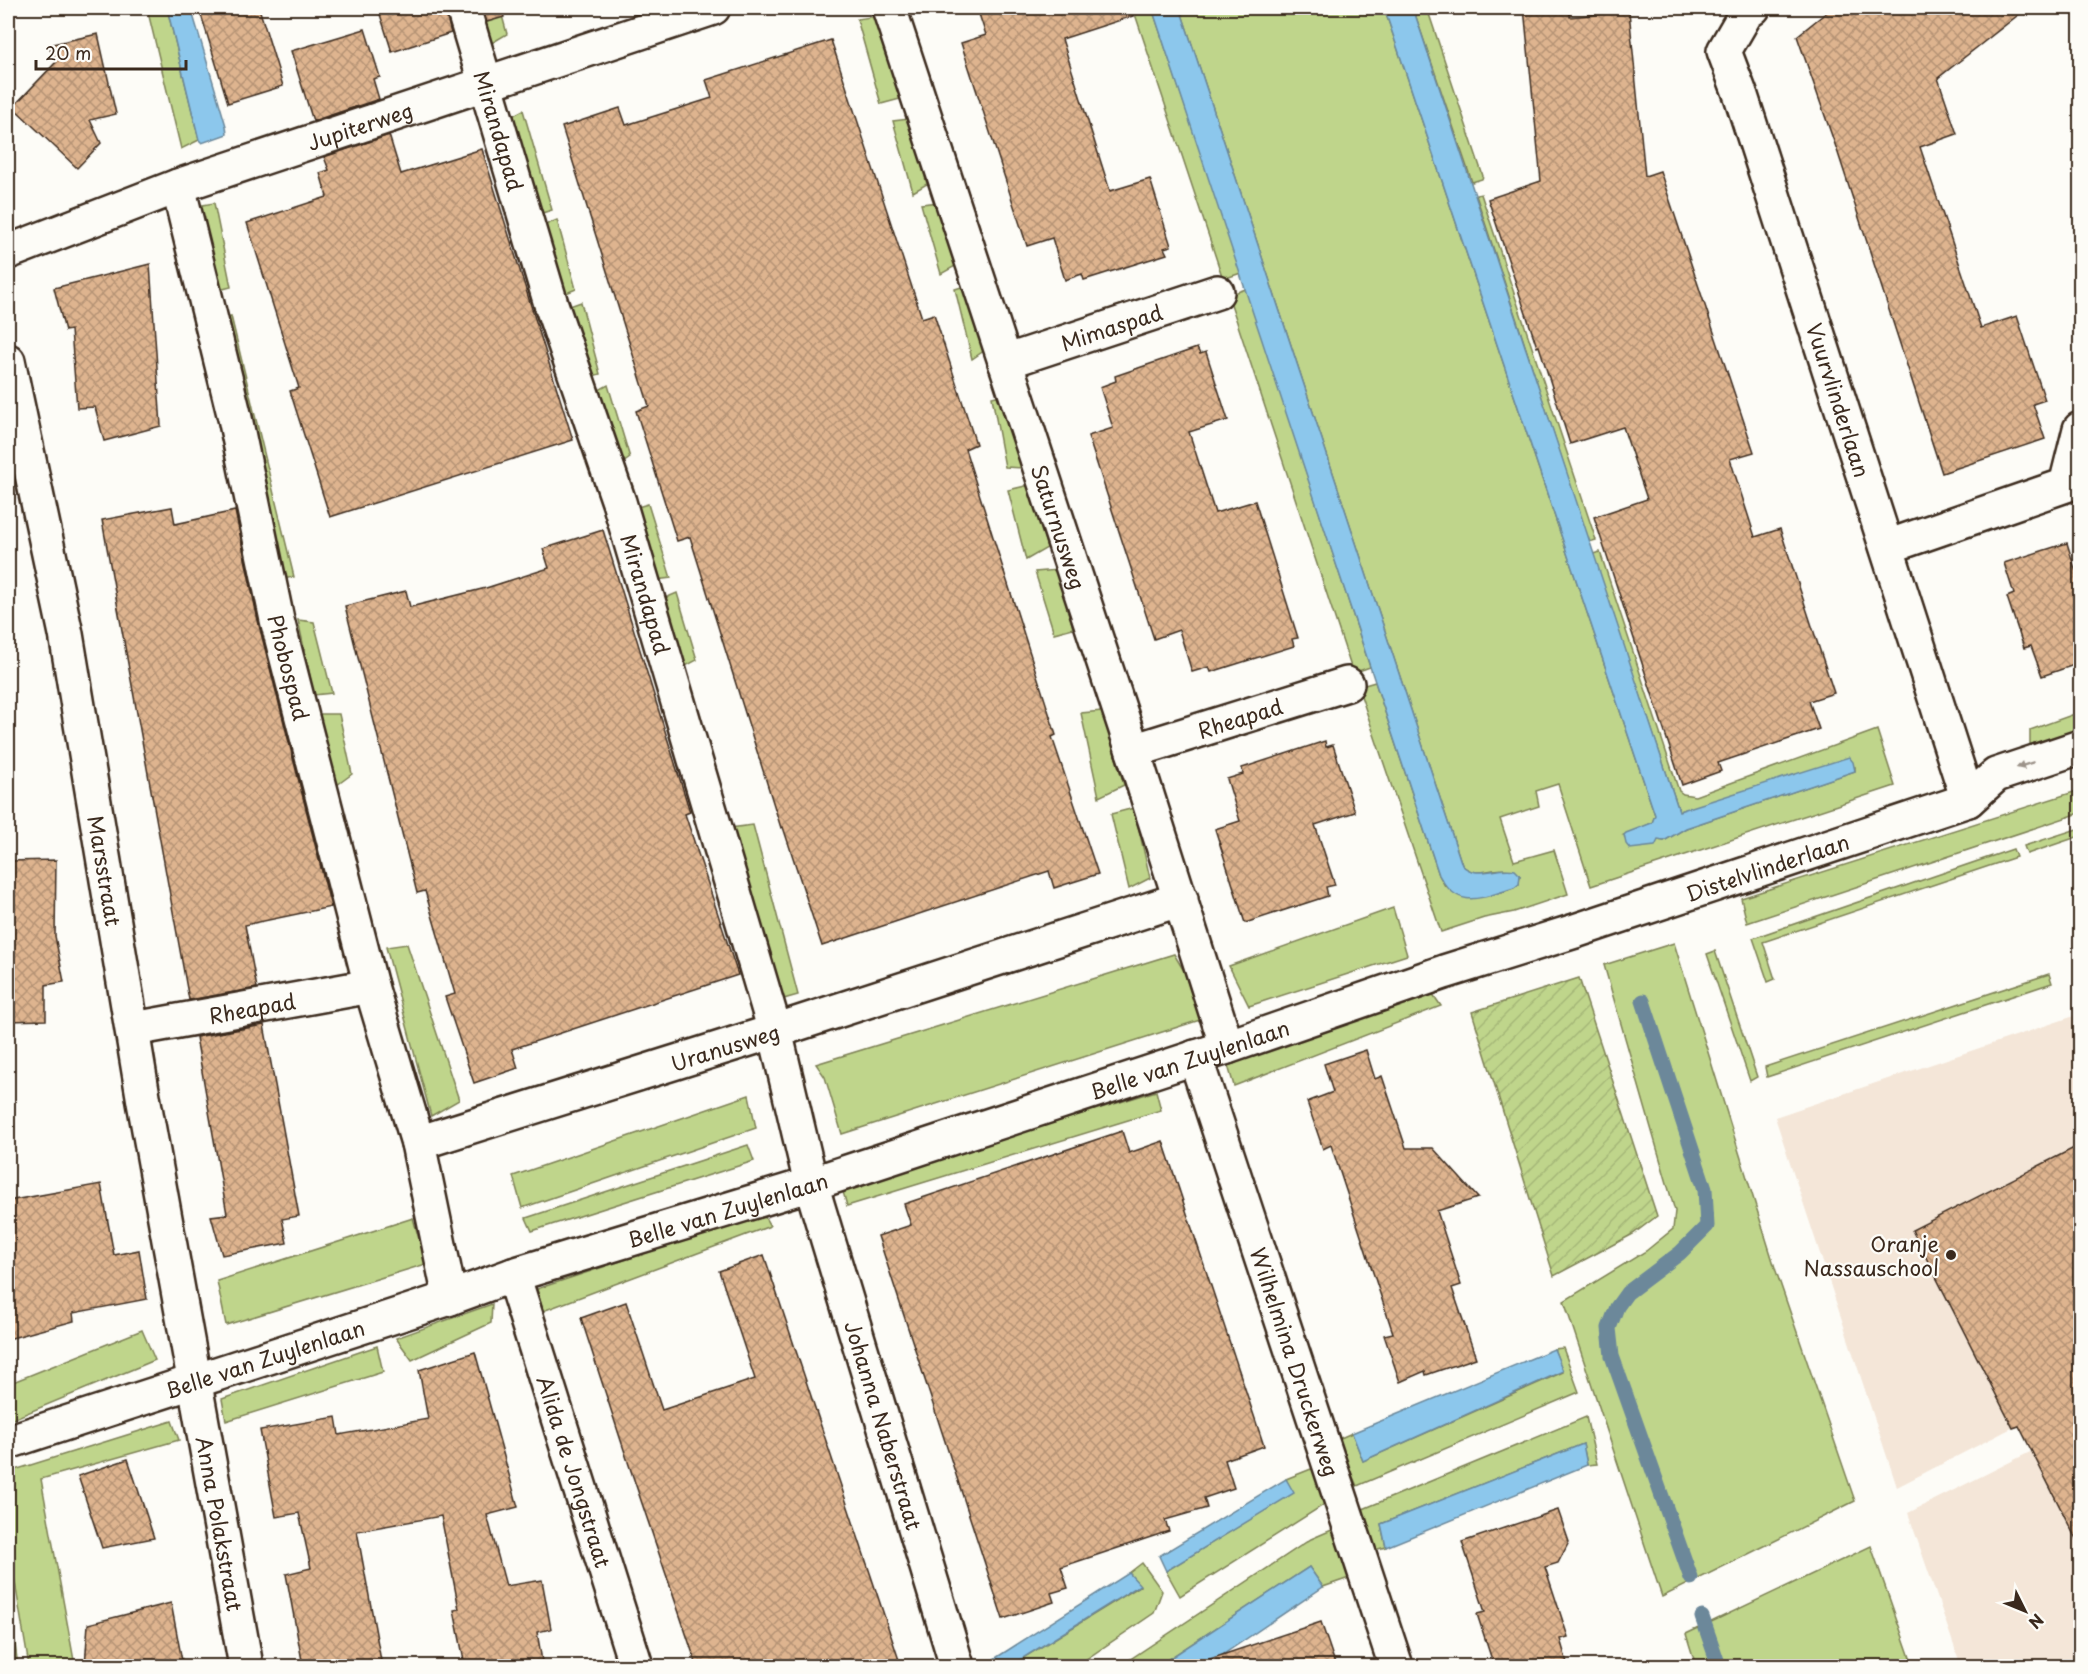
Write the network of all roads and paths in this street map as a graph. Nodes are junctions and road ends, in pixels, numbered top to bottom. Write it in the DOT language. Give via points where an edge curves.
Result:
graph roads {
  1 [pos="463,8"];
  2 [pos="713,8"];
  3 [pos="889,8"];
  4 [pos="1753,8"];
  5 [pos="486,84"];
  6 [pos="178,186"];
  7 [pos="8,252"];
  8 [pos="1217,292"];
  9 [pos="8,361"];
  10 [pos="1005,362"];
  11 [pos="2080,429"];
  12 [pos="1887,547"];
  13 [pos="1347,684"];
  14 [pos="2080,747"];
  15 [pos="1133,751"];
  16 [pos="1968,800"];
  17 [pos="1181,899"];
  18 [pos="1444,972"];
  19 [pos="371,986"];
  20 [pos="134,1029"];
  21 [pos="775,1031"];
  22 [pos="1227,1047"];
  23 [pos="1195,1058"];
  24 [pos="418,1143"];
  25 [pos="811,1184"];
  26 [pos="513,1275"];
  27 [pos="450,1298"];
  28 [pos="194,1380"];
  29 [pos="8,1442"];
  30 [pos="246,1666"];
  31 [pos="636,1666"];
  32 [pos="957,1666"];
  33 [pos="1396,1666"];
  1 -- 5 [label="street, Mirandapad"];
  2 -- 5 [label="street, Jupiterweg"];
  3 -- 10 [label="street, Saturnusweg"];
  4 -- 12 [label="street, Vuurvlinderlaan" via="1746,13 1724,51"];
  5 -- 6 [label="street, Jupiterweg"];
  5 -- 21 [label="street, Mirandapad" via="551,304 619,502"];
  6 -- 7 [label="street, Jupiterweg"];
  6 -- 19 [label="street, Phobospad" via="235,418 277,620"];
  8 -- 10 [label="street, Mimaspad"];
  9 -- 20 [label="street, Marsstraat" via="66,634"];
  10 -- 15 [label="street, Saturnusweg"];
  11 -- 12 [label="street" via="2067,485"];
  12 -- 16 [label="street, Vuurvlinderlaan"];
  13 -- 15 [label="street, Rheapad"];
  14 -- 16 [label="street, Distelvlinderlaan, one-way" via="1996,775"];
  15 -- 17 [label="street, Saturnusweg"];
  16 -- 18 [label="street, Distelvlinderlaan"];
  17 -- 21 [label="street, Uranusweg"];
  17 -- 22 [label="street, Saturnusweg"];
  18 -- 22 [label="street, Belle van Zuylenlaan"];
  19 -- 20 [label="street, Rheapad"];
  19 -- 24 [label="street, Phobospad"];
  20 -- 28 [label="street, Marsstraat"];
  21 -- 24 [label="street, Uranusweg"];
  21 -- 25 [label="street, Mirandapad"];
  22 -- 23 [label="street, Belle van Zuylenlaan"];
  23 -- 25 [label="street, Belle van Zuylenlaan"];
  23 -- 33 [label="street, Wilhelmina Druckerweg"];
  24 -- 27 [label="street"];
  25 -- 26 [label="street, Belle van Zuylenlaan"];
  25 -- 32 [label="street, Johanna Naberstraat"];
  26 -- 27 [label="street, Belle van Zuylenlaan"];
  26 -- 31 [label="street, Alida de Jongstraat"];
  27 -- 28 [label="street, Belle van Zuylenlaan"];
  28 -- 29 [label="street, Belle van Zuylenlaan"];
  28 -- 30 [label="street, Anna Polakstraat"];
}
